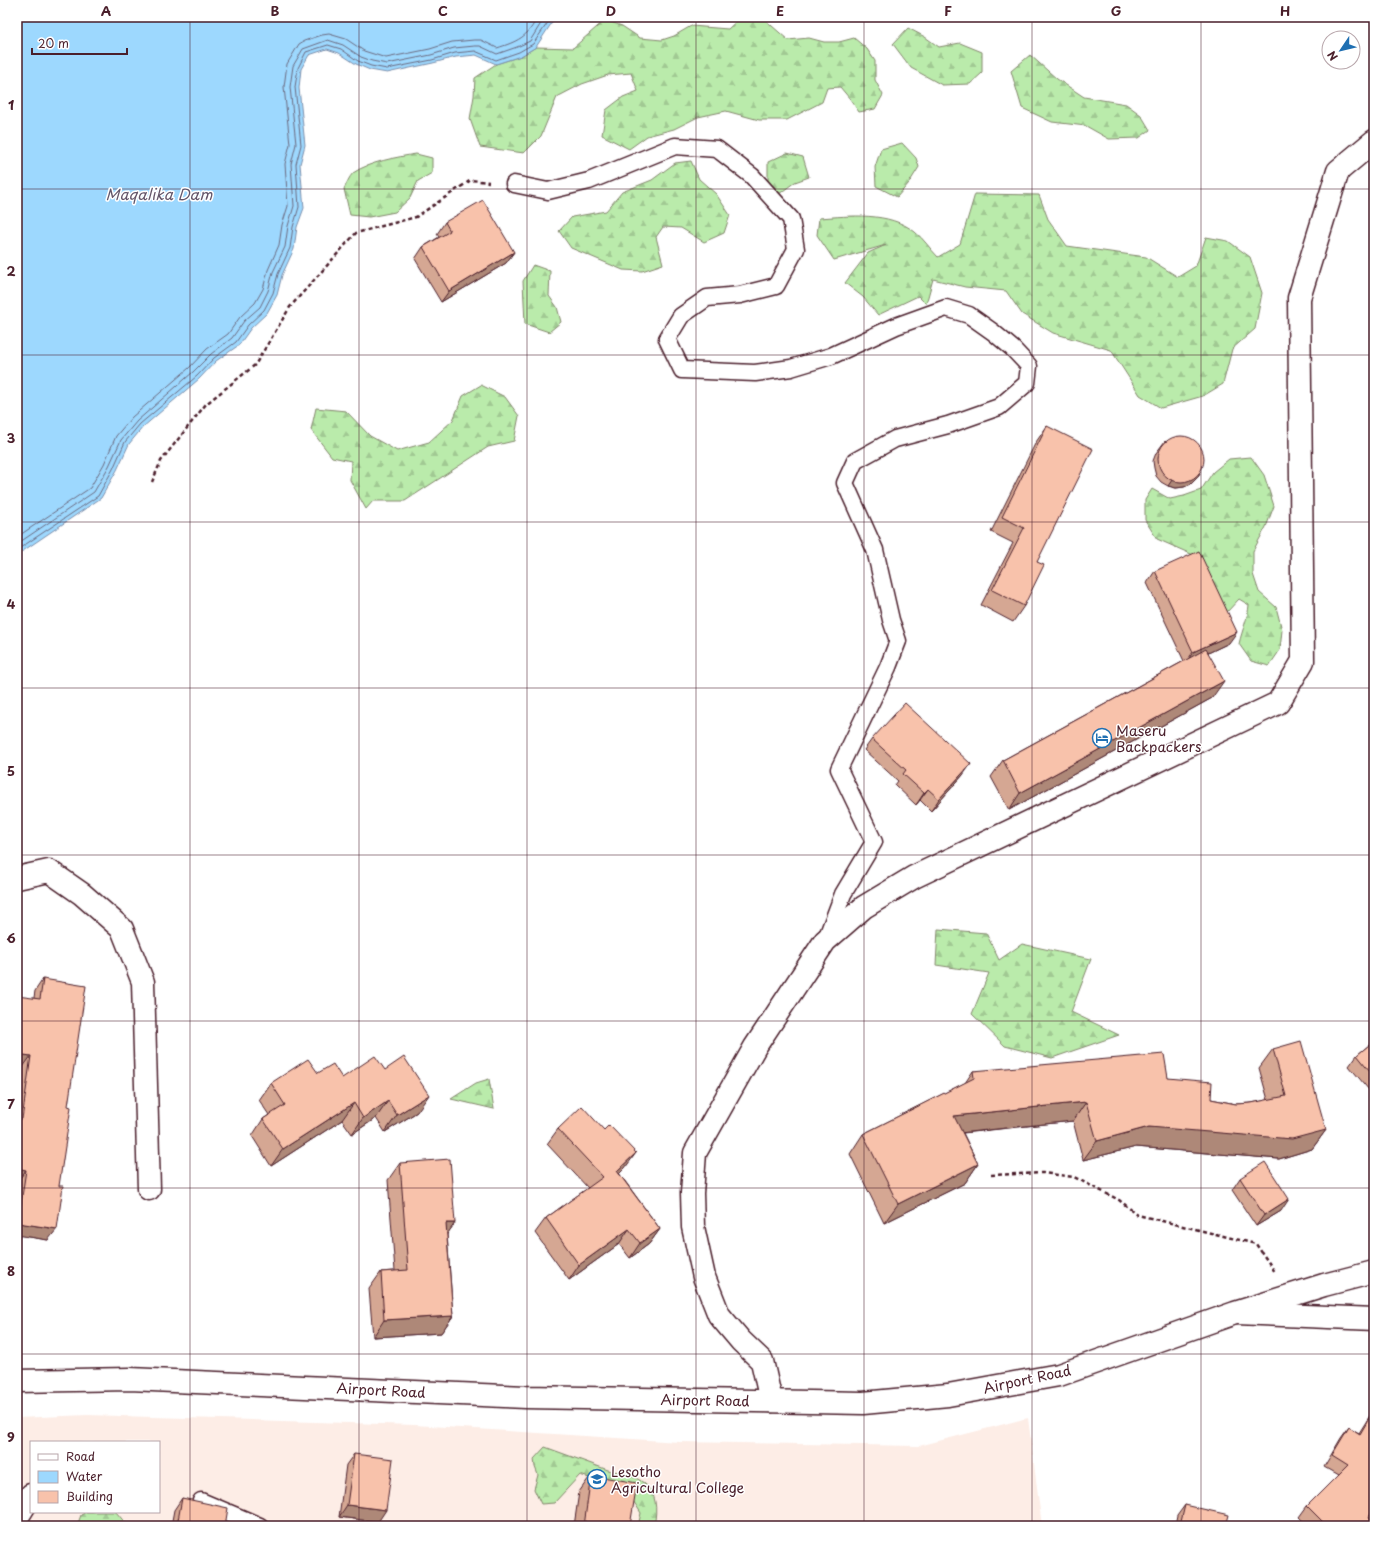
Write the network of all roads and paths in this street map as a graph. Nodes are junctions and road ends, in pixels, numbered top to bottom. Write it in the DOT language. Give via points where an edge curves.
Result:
graph roads {
  1 [pos="1374,141"];
  2 [pos="514,184"];
  3 [pos="152,482"];
  4 [pos="17,878"];
  5 [pos="825,941"];
  6 [pos="991,1175"];
  7 [pos="149,1189"];
  8 [pos="1374,1272"];
  9 [pos="1275,1273"];
  10 [pos="1235,1313"];
  11 [pos="1374,1319"];
  12 [pos="17,1381"];
  13 [pos="771,1401"];
  14 [pos="30,1497"];
  15 [pos="200,1501"];
  16 [pos="17,1518"];
  17 [pos="260,1526"];
  1 -- 5 [label="street" via="1338,171 1299,298 1303,661 1278,703 914,877 864,907"];
  2 -- 3 [label="path" via="471,180 416,217 356,233 290,307 255,364 206,404 161,461"];
  2 -- 5 [label="lane" via="548,191 588,181 675,146 717,149 752,176 791,219 796,249 776,286 740,295 707,298 681,316 667,339 682,370 755,373 791,368 831,356 896,326 946,308 969,315 1012,348 1029,366 1027,382 999,407 948,425 895,439 855,461 846,483 875,550 898,641 840,769 874,842 843,894"];
  4 -- 7 [label="street" via="49,871 82,894 122,928 143,982"];
  5 -- 13 [label="street" via="756,1047 695,1154 693,1227 704,1277 719,1315 762,1361"];
  6 -- 9 [label="path" via="1043,1173 1074,1177 1119,1200 1138,1215 1256,1244"];
  8 -- 10 [label="street, Airport Road"];
  10 -- 11 [label="street"];
  10 -- 13 [label="street, Airport Road" via="1059,1375 948,1394 863,1403"];
  12 -- 13 [label="street, Airport Road" via="130,1379 526,1397"];
  14 -- 16 [label="street"];
  15 -- 17 [label="lane"];
}
